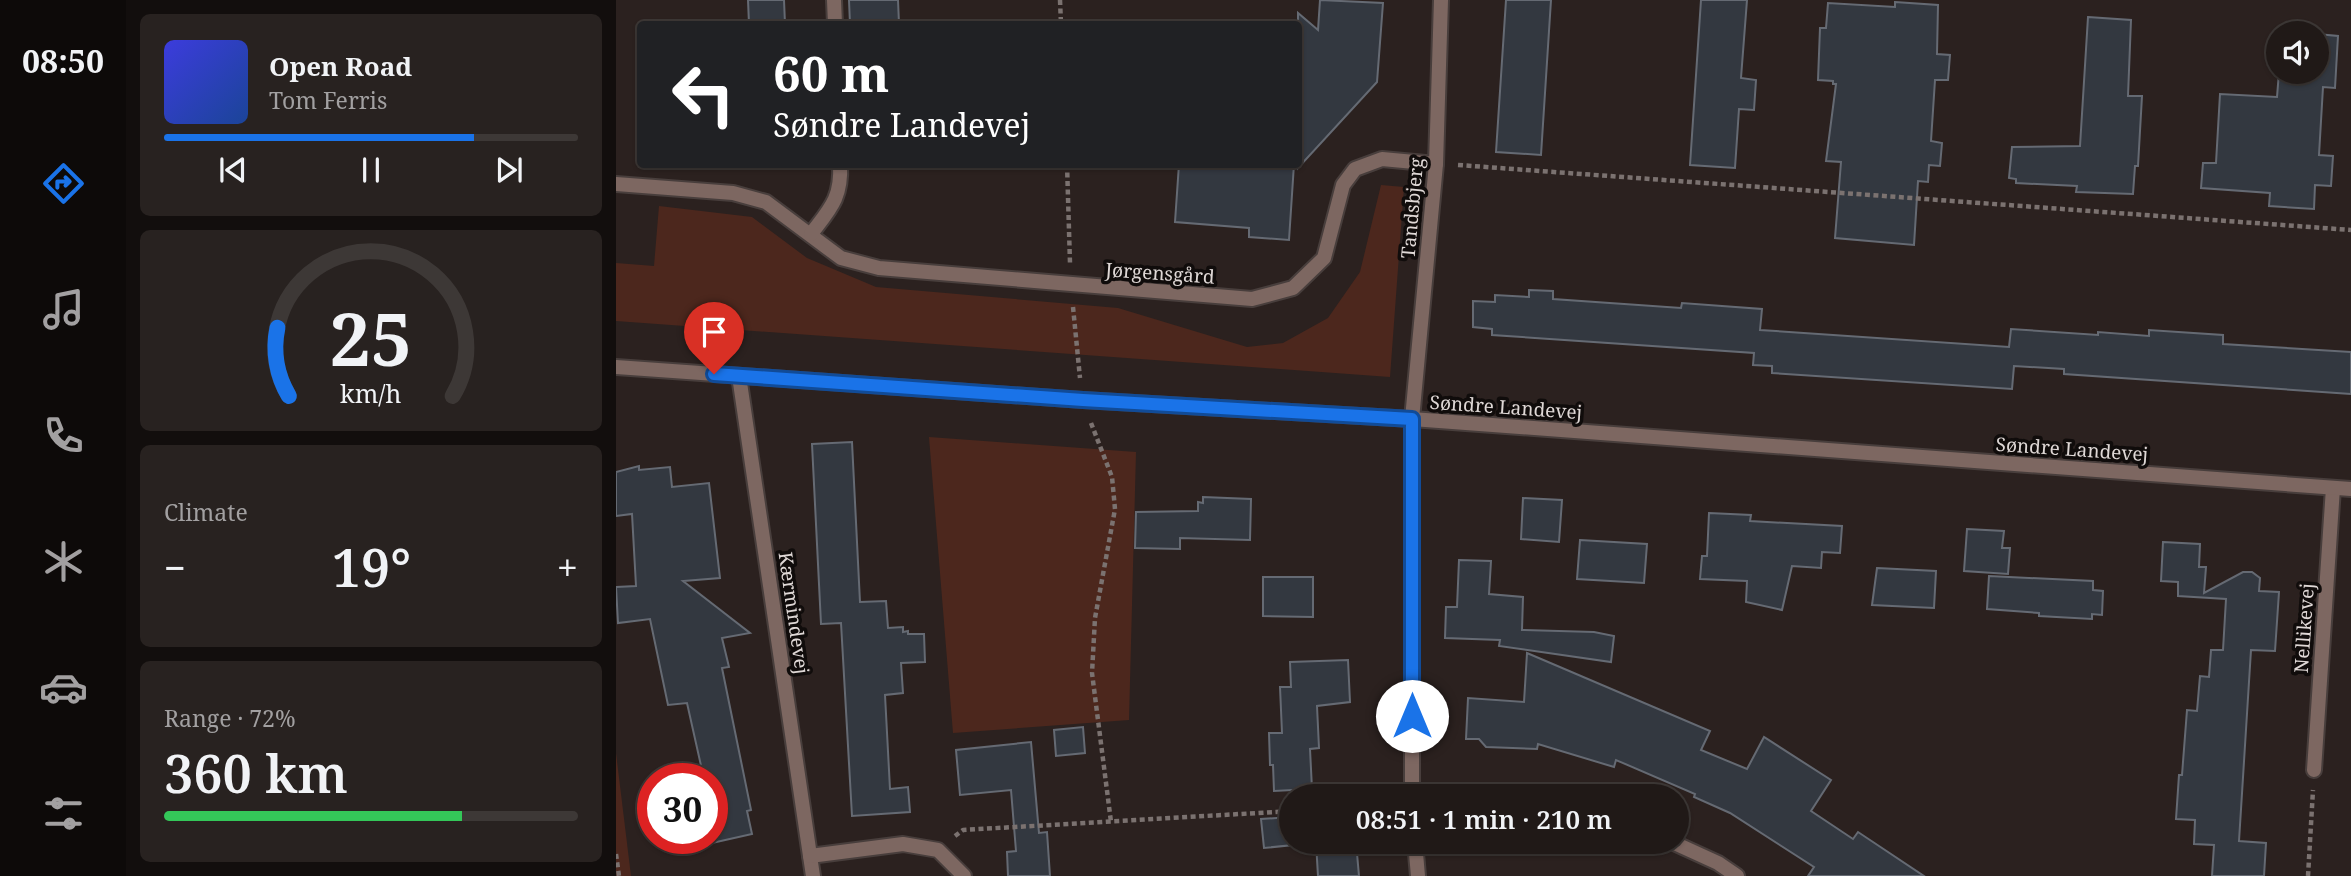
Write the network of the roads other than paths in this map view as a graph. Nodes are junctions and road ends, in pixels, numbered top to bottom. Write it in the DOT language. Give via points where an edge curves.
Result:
graph roads {
  1 [pos="834,0"];
  2 [pos="1441,0"];
  3 [pos="835,21"];
  4 [pos="1436,164"];
  5 [pos="840,168"];
  6 [pos="616,184"];
  7 [pos="811,234"];
  8 [pos="616,367"];
  9 [pos="739,376"];
  10 [pos="1412,419"];
  11 [pos="2333,488"];
  12 [pos="2351,489"];
  13 [pos="2314,770"];
  14 [pos="1412,784"];
  15 [pos="1689,850"];
  16 [pos="1416,854"];
  17 [pos="810,856"];
  18 [pos="813,876"];
  19 [pos="964,876"];
  20 [pos="1418,876"];
  21 [pos="1737,876"];
  1 -- 3 [label="street"];
  2 -- 4 [label="street, Tandsbjerg"];
  4 -- 7 [label="street, Jørgensgård" via="1382,159 1355,169 1343,185 1324,258 1293,288 1252,299 879,268 841,258"];
  4 -- 10 [label="street, Tandsbjerg"];
  5 -- 7 [label="street" via="835,202"];
  6 -- 7 [label="street, Jørgensgård" via="733,193 766,202"];
  8 -- 9 [label="street, Søndre Landevej"];
  9 -- 10 [label="street, Søndre Landevej"];
  9 -- 17 [label="street, Kærmindevej"];
  10 -- 11 [label="street, Søndre Landevej"];
  10 -- 14 [label="street, Tandsbjerg"];
  11 -- 12 [label="street, Søndre Landevej"];
  11 -- 13 [label="street, Nellikevej"];
  15 -- 21 [label="street"];
  16 -- 20 [label="street"];
  17 -- 18 [label="street, Kærmindevej"];
  17 -- 19 [label="street" via="903,844 938,850"];
}
